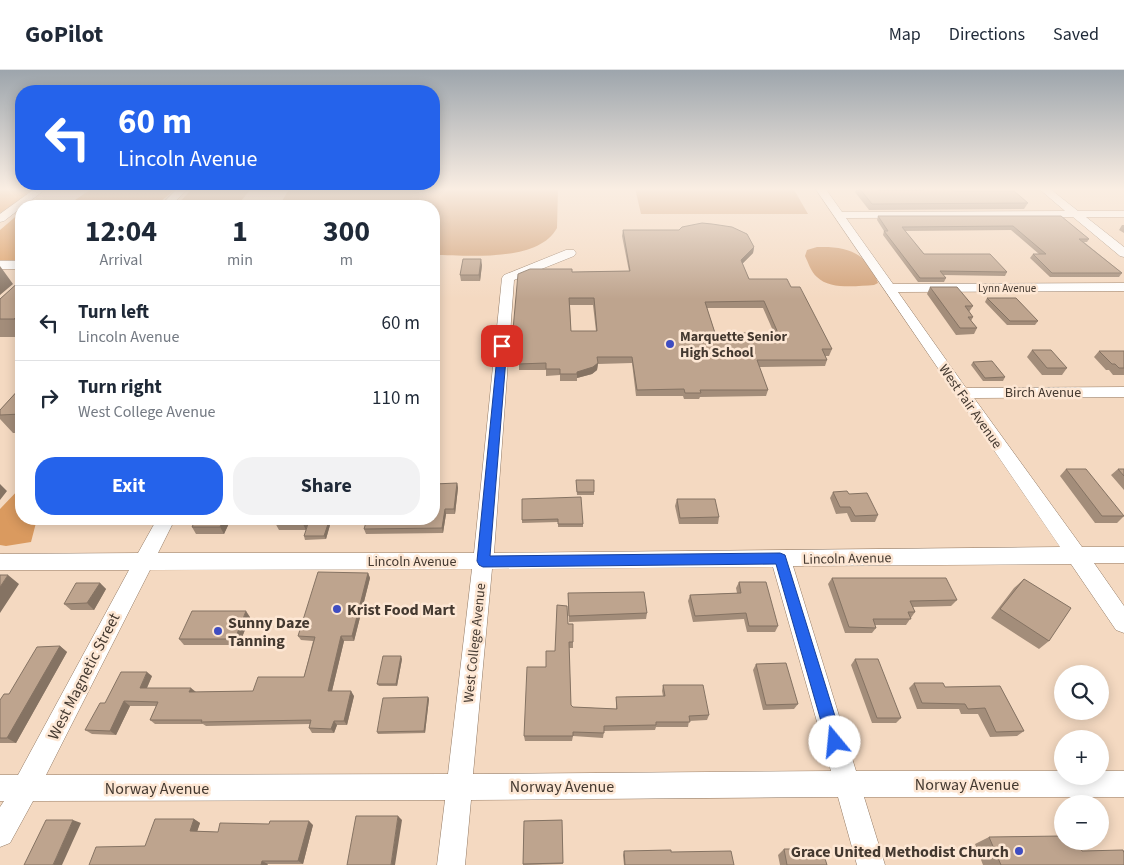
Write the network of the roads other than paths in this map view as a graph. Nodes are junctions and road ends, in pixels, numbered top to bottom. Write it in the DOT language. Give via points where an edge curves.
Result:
graph roads {
  1 [pos="845,225"];
  2 [pos="1089,225"];
  3 [pos="570,253"];
  4 [pos="1124,253"];
  5 [pos="0,265"];
  6 [pos="15,265"];
  7 [pos="1124,287"];
  8 [pos="890,288"];
  9 [pos="1124,392"];
  10 [pos="962,393"];
  11 [pos="163,525"];
  12 [pos="1124,554"];
  13 [pos="1076,555"];
  14 [pos="780,558"];
  15 [pos="483,561"];
  16 [pos="0,562"];
  17 [pos="142,562"];
  18 [pos="1124,623"];
  19 [pos="848,784"];
  20 [pos="1124,784"];
  21 [pos="458,787"];
  22 [pos="12,788"];
  23 [pos="0,833"];
  24 [pos="451,865"];
  25 [pos="871,865"];
  1 -- 8 [label="street, West Fair Avenue"];
  2 -- 4 [label="street"];
  3 -- 15 [label="street, West College Avenue" via="508,278"];
  5 -- 6 [label="street"];
  7 -- 8 [label="street, Lynn Avenue"];
  8 -- 10 [label="street, West Fair Avenue"];
  9 -- 10 [label="street, Birch Avenue"];
  10 -- 13 [label="street, West Fair Avenue"];
  11 -- 17 [label="street, West Magnetic Street"];
  12 -- 13 [label="street, Lincoln Avenue"];
  13 -- 14 [label="street, Lincoln Avenue"];
  13 -- 18 [label="street, West Fair Avenue"];
  14 -- 15 [label="street, Lincoln Avenue"];
  14 -- 19 [label="street"];
  15 -- 17 [label="street, Lincoln Avenue"];
  15 -- 21 [label="street, West College Avenue"];
  16 -- 17 [label="street, Lincoln Avenue"];
  17 -- 22 [label="street, West Magnetic Street"];
  19 -- 20 [label="street, Norway Avenue"];
  19 -- 21 [label="street, Norway Avenue"];
  19 -- 25 [label="street"];
  21 -- 22 [label="street, Norway Avenue"];
  21 -- 24 [label="street, West College Avenue"];
  22 -- 23 [label="street, West Magnetic Street"];
}
